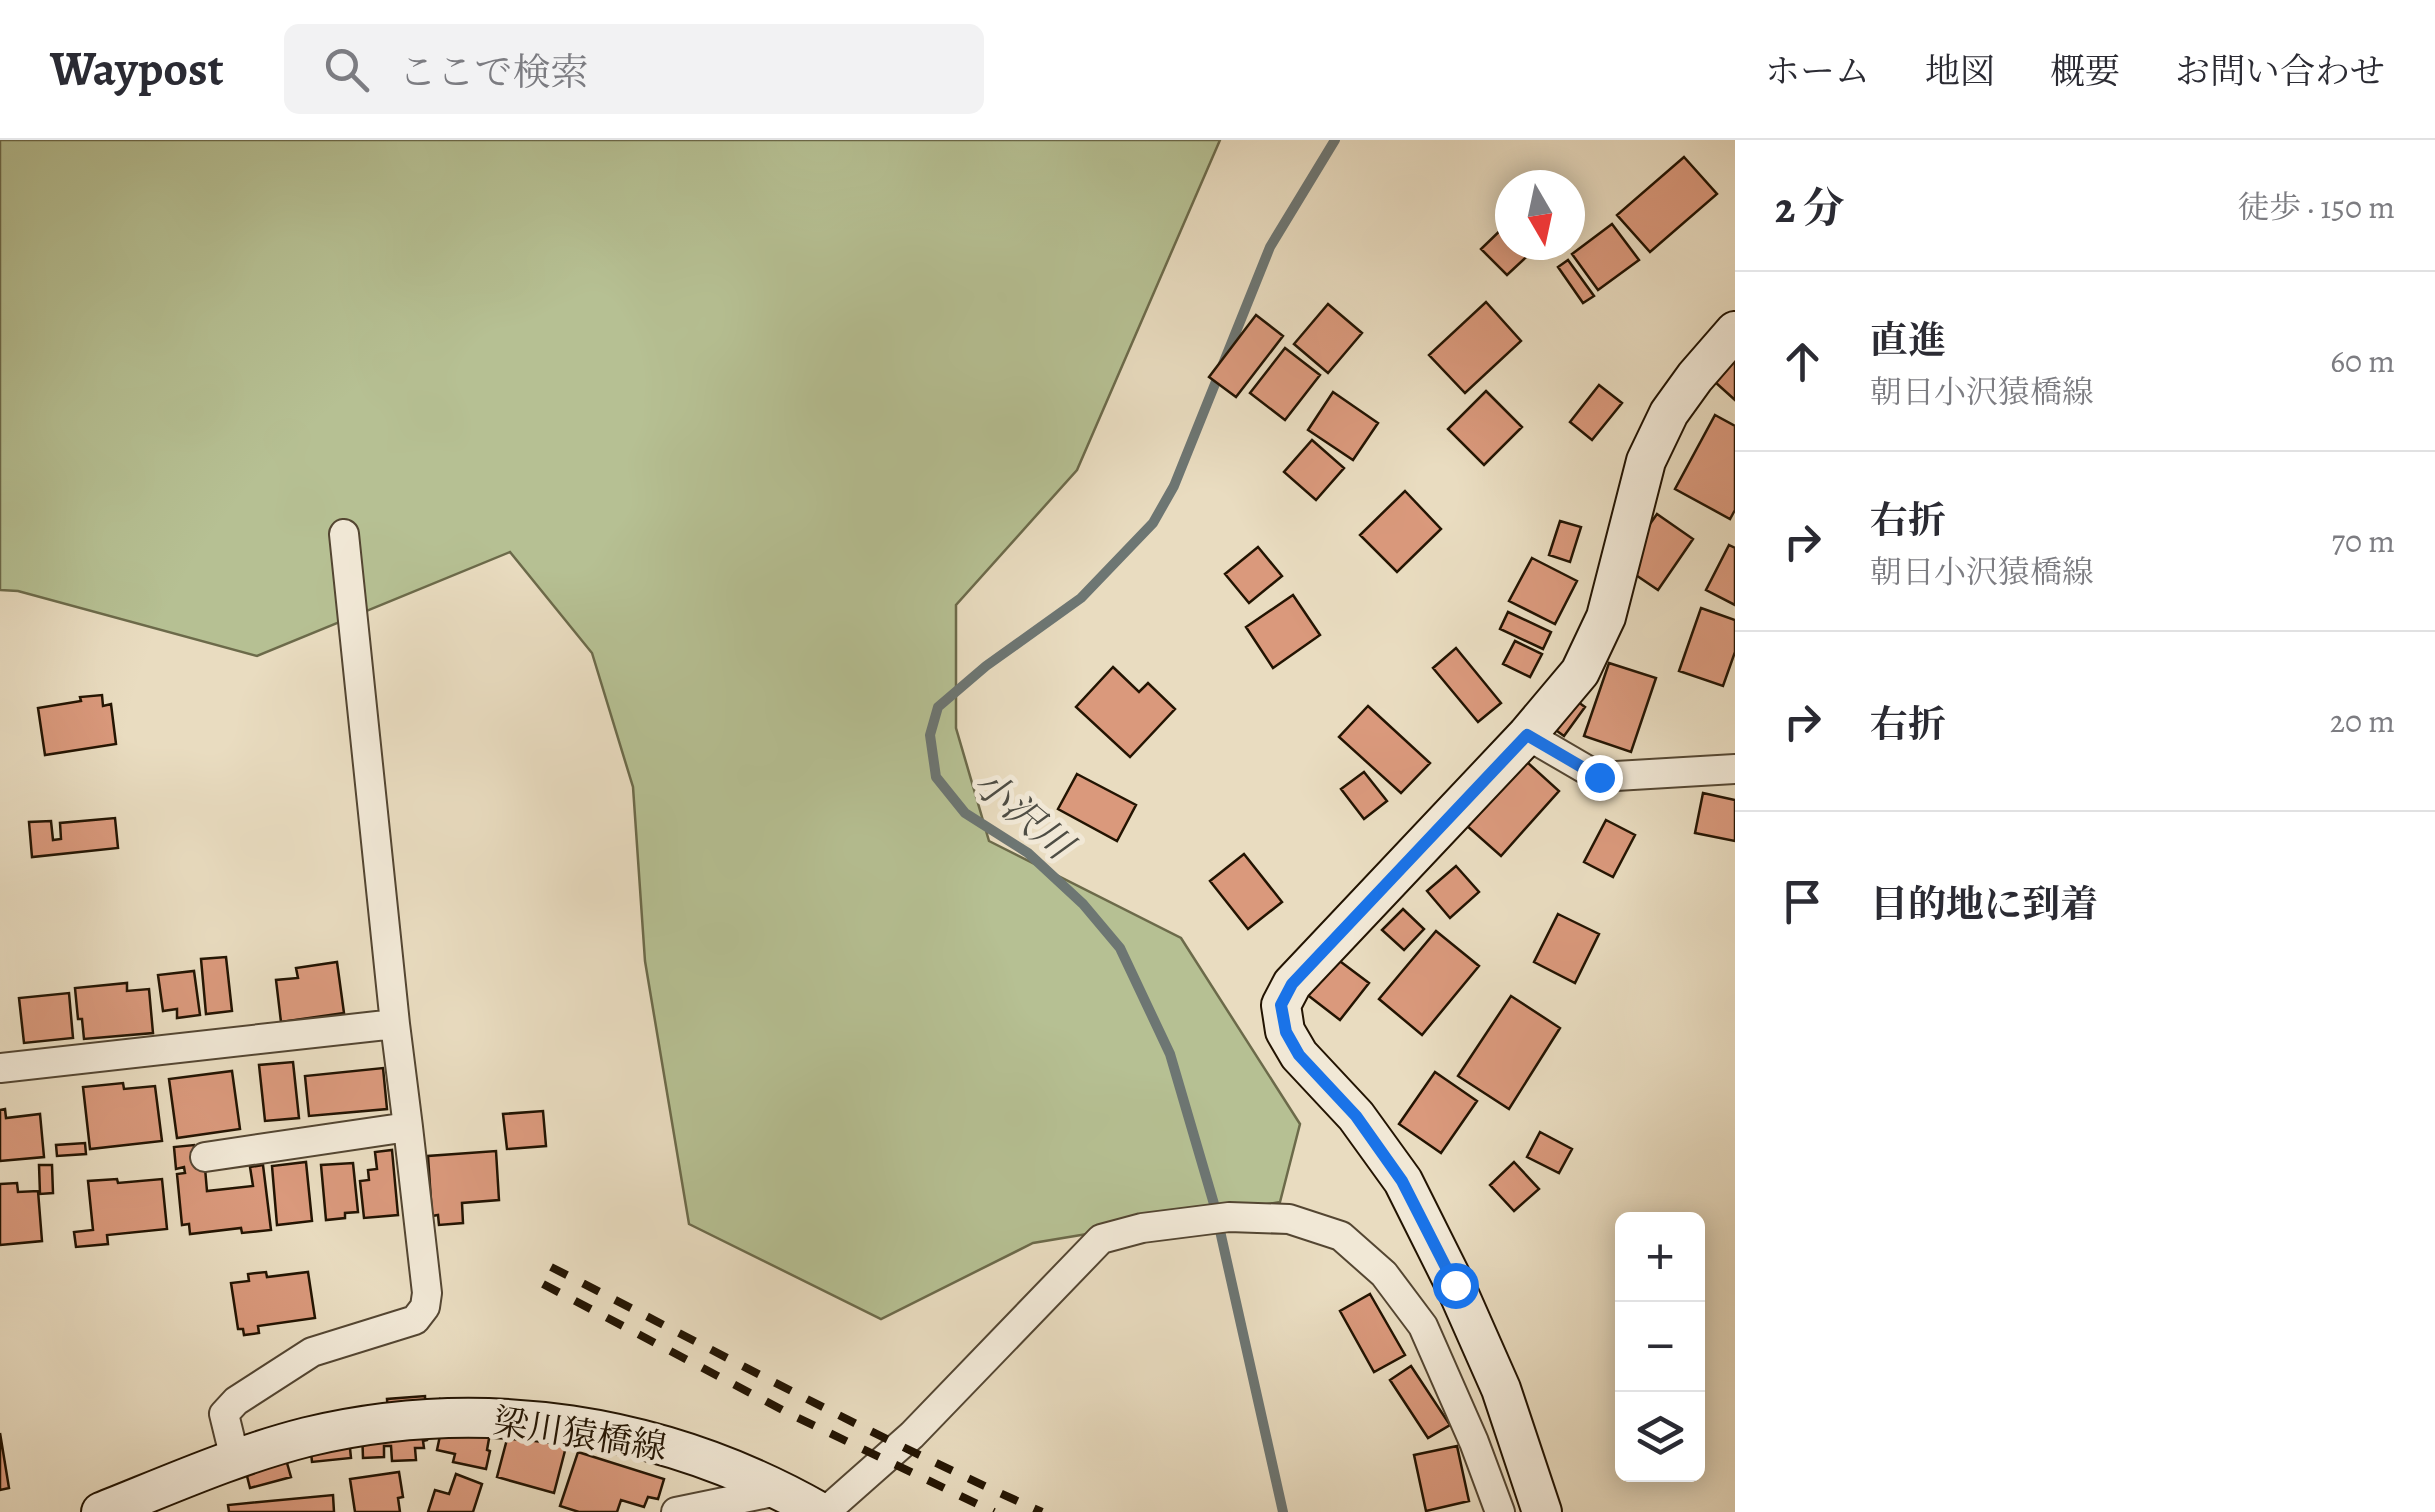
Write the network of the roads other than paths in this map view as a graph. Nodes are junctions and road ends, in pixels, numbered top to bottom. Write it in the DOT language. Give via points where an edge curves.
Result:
graph roads {
  1 [pos="1735,331"];
  2 [pos="344,534"];
  3 [pos="1527,735"];
  4 [pos="1735,769"];
  5 [pos="395,1024"];
  6 [pos="0,1068"];
  7 [pos="408,1127"];
  8 [pos="205,1157"];
  9 [pos="235,1458"];
  10 [pos="782,1490"];
  11 [pos="101,1512"];
  12 [pos="676,1512"];
  13 [pos="823,1512"];
  14 [pos="1500,1512"];
  15 [pos="1542,1512"];
  1 -- 3 [label="main road" via="1669,413 1646,462 1606,617 1580,672"];
  2 -- 5 [label="street"];
  3 -- 4 [label="street" via="1599,777"];
  3 -- 15 [label="main road" via="1292,984 1281,1005 1299,1055 1356,1116 1402,1181 1501,1390"];
  5 -- 6 [label="street"];
  5 -- 7 [label="street"];
  7 -- 8 [label="street"];
  7 -- 9 [label="street" via="425,1307 415,1320 312,1352 236,1402 224,1414"];
  9 -- 10 [label="main road, 梁川猿橋線" via="364,1425 524,1419 679,1449"];
  9 -- 11 [label="main road, 梁川猿橋線"];
  10 -- 12 [label="street"];
  10 -- 13 [label="main road, 梁川猿橋線"];
  13 -- 14 [label="street" via="912,1435 1101,1239 1229,1217 1289,1219 1340,1236 1384,1274 1423,1326"];
}
